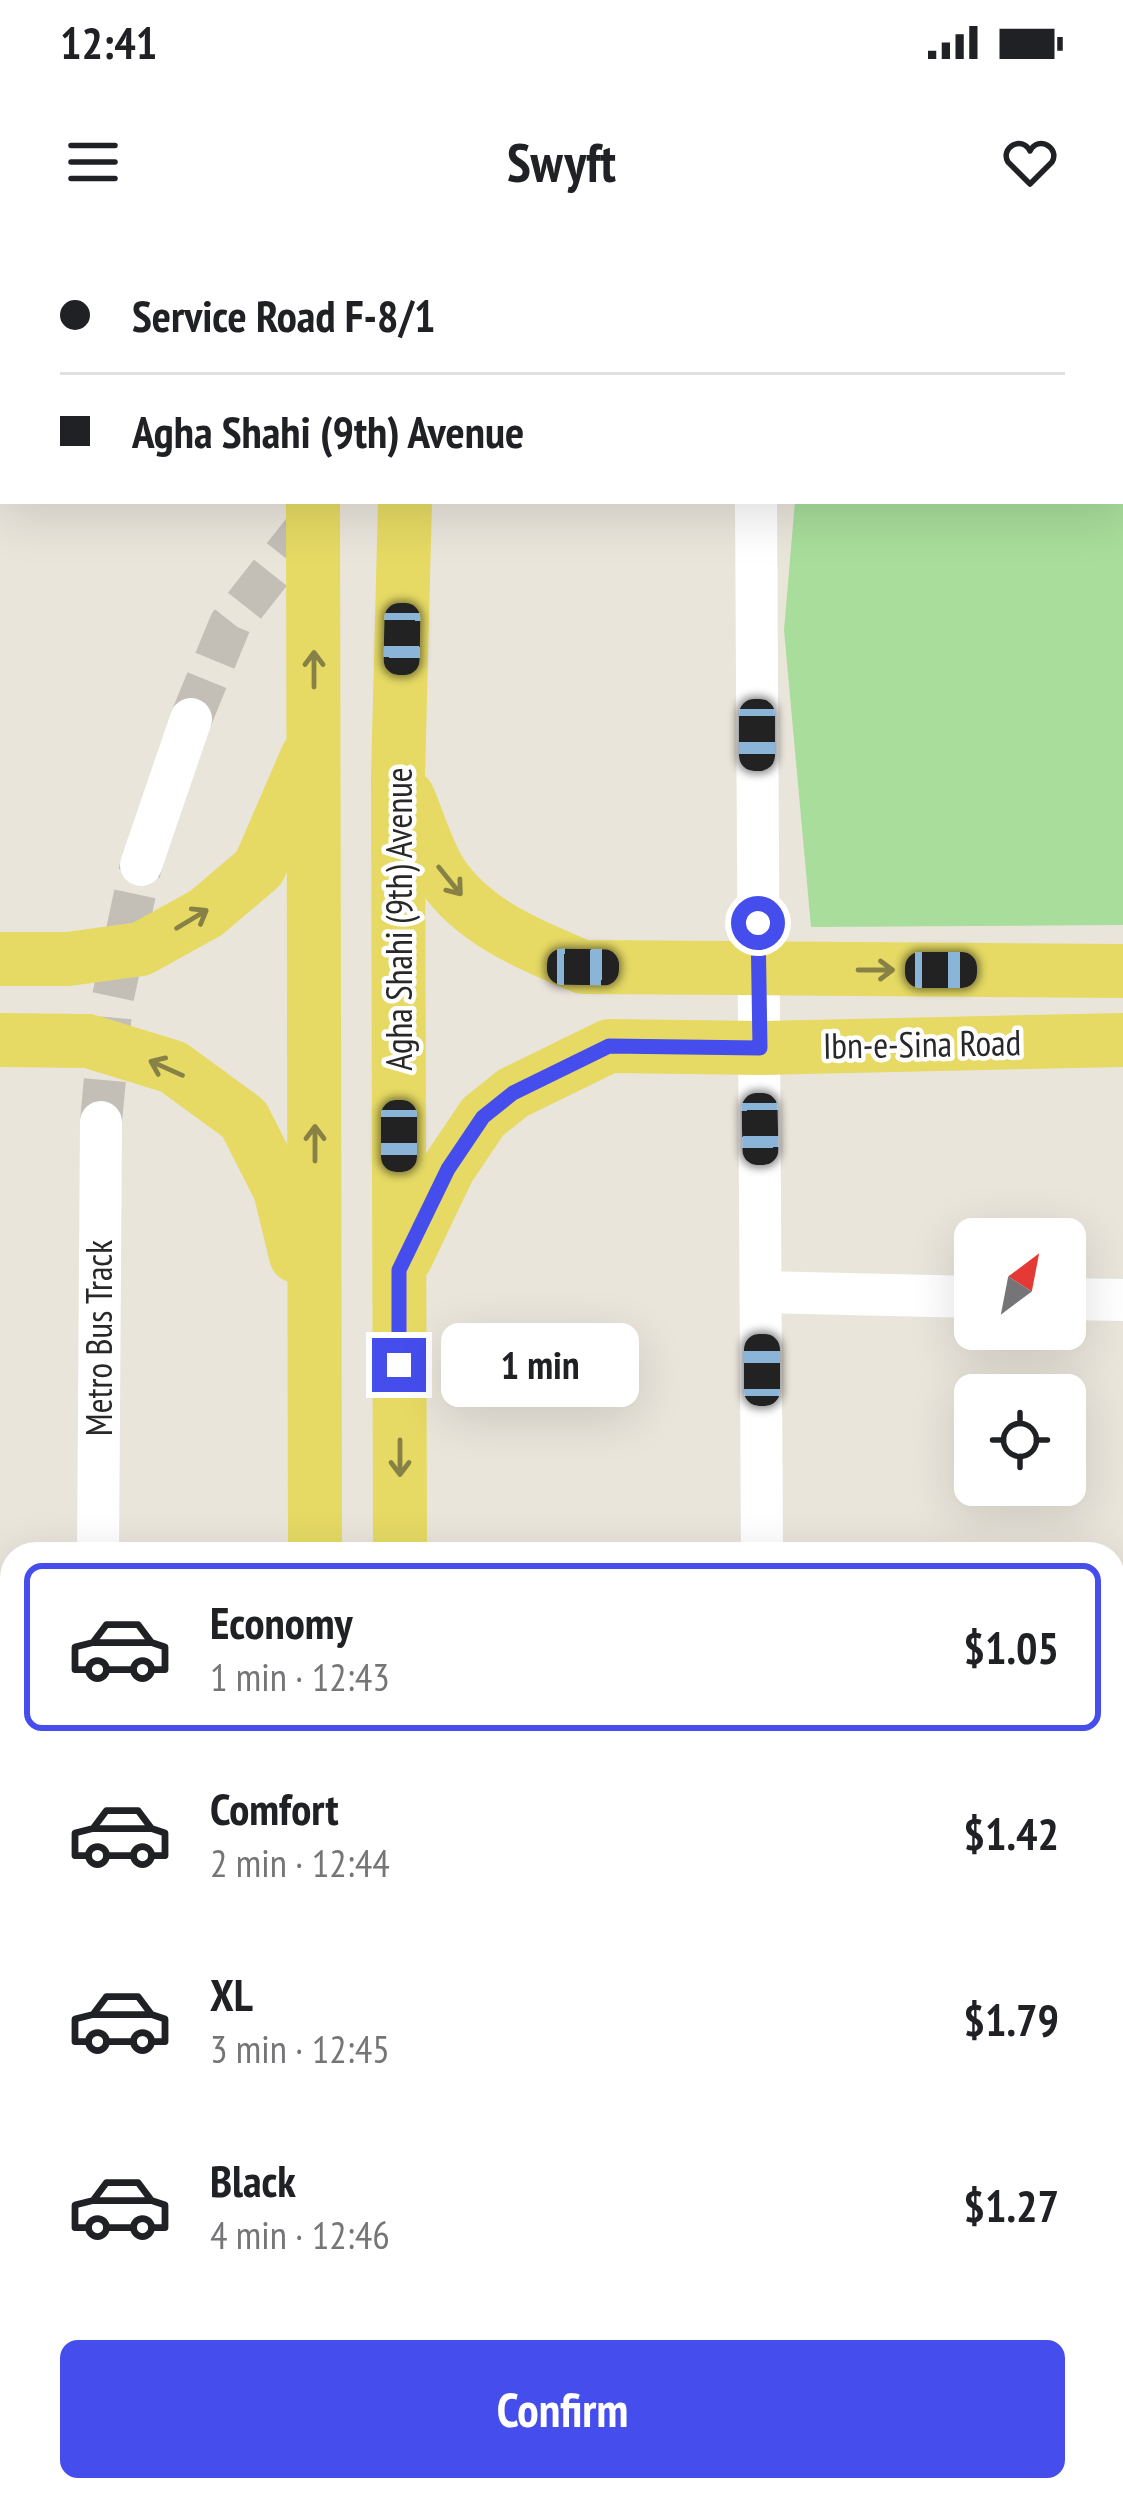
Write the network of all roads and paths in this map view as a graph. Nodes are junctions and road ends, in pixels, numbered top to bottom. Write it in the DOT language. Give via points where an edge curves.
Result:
graph roads {
  1 [pos="314,504"];
  2 [pos="405,504"];
  3 [pos="756,504"];
  4 [pos="191,719"];
  5 [pos="315,739"];
  6 [pos="398,777"];
  7 [pos="141,865"];
  8 [pos="0,959"];
  9 [pos="759,970"];
  10 [pos="1123,970"];
  11 [pos="0,1040"];
  12 [pos="1123,1040"];
  13 [pos="760,1048"];
  14 [pos="101,1122"];
  15 [pos="399,1270"];
  16 [pos="763,1292"];
  17 [pos="954,1297"];
  18 [pos="1086,1299"];
  19 [pos="1123,1300"];
  20 [pos="315,1340"];
  21 [pos="98,1542"];
  22 [pos="315,1542"];
  23 [pos="400,1542"];
  24 [pos="762,1542"];
  5 -- 1 [label="main road, one-way"];
  2 -- 6 [label="main road, Agha Shahi (9th) Avenue"];
  3 -- 9 [label="street"];
  4 -- 7 [label="street"];
  8 -- 5 [label="main road, one-way" via="141,949 206,913 259,868"];
  20 -- 5 [label="main road, one-way"];
  6 -- 9 [label="main road, Ibn-e-Sina Road, one-way" via="442,876 526,944 583,967"];
  6 -- 15 [label="main road, Agha Shahi (9th) Avenue"];
  9 -- 10 [label="main road, Ibn-e-Sina Road, one-way"];
  9 -- 13 [label="street"];
  20 -- 11 [label="main road, one-way" via="280,1190 244,1119 152,1060 88,1041"];
  12 -- 13 [label="main road, Ibn-e-Sina Road"];
  13 -- 15 [label="main road, Ibn-e-Sina Road" via="609,1046 513,1093 483,1117 448,1169"];
  13 -- 16 [label="street"];
  14 -- 21 [label="street, Metro Bus Track"];
  15 -- 23 [label="main road, Agha Shahi (9th) Avenue, one-way"];
  16 -- 17 [label="street"];
  16 -- 24 [label="street"];
  18 -- 19 [label="street"];
  20 -- 22 [label="main road"];
}
